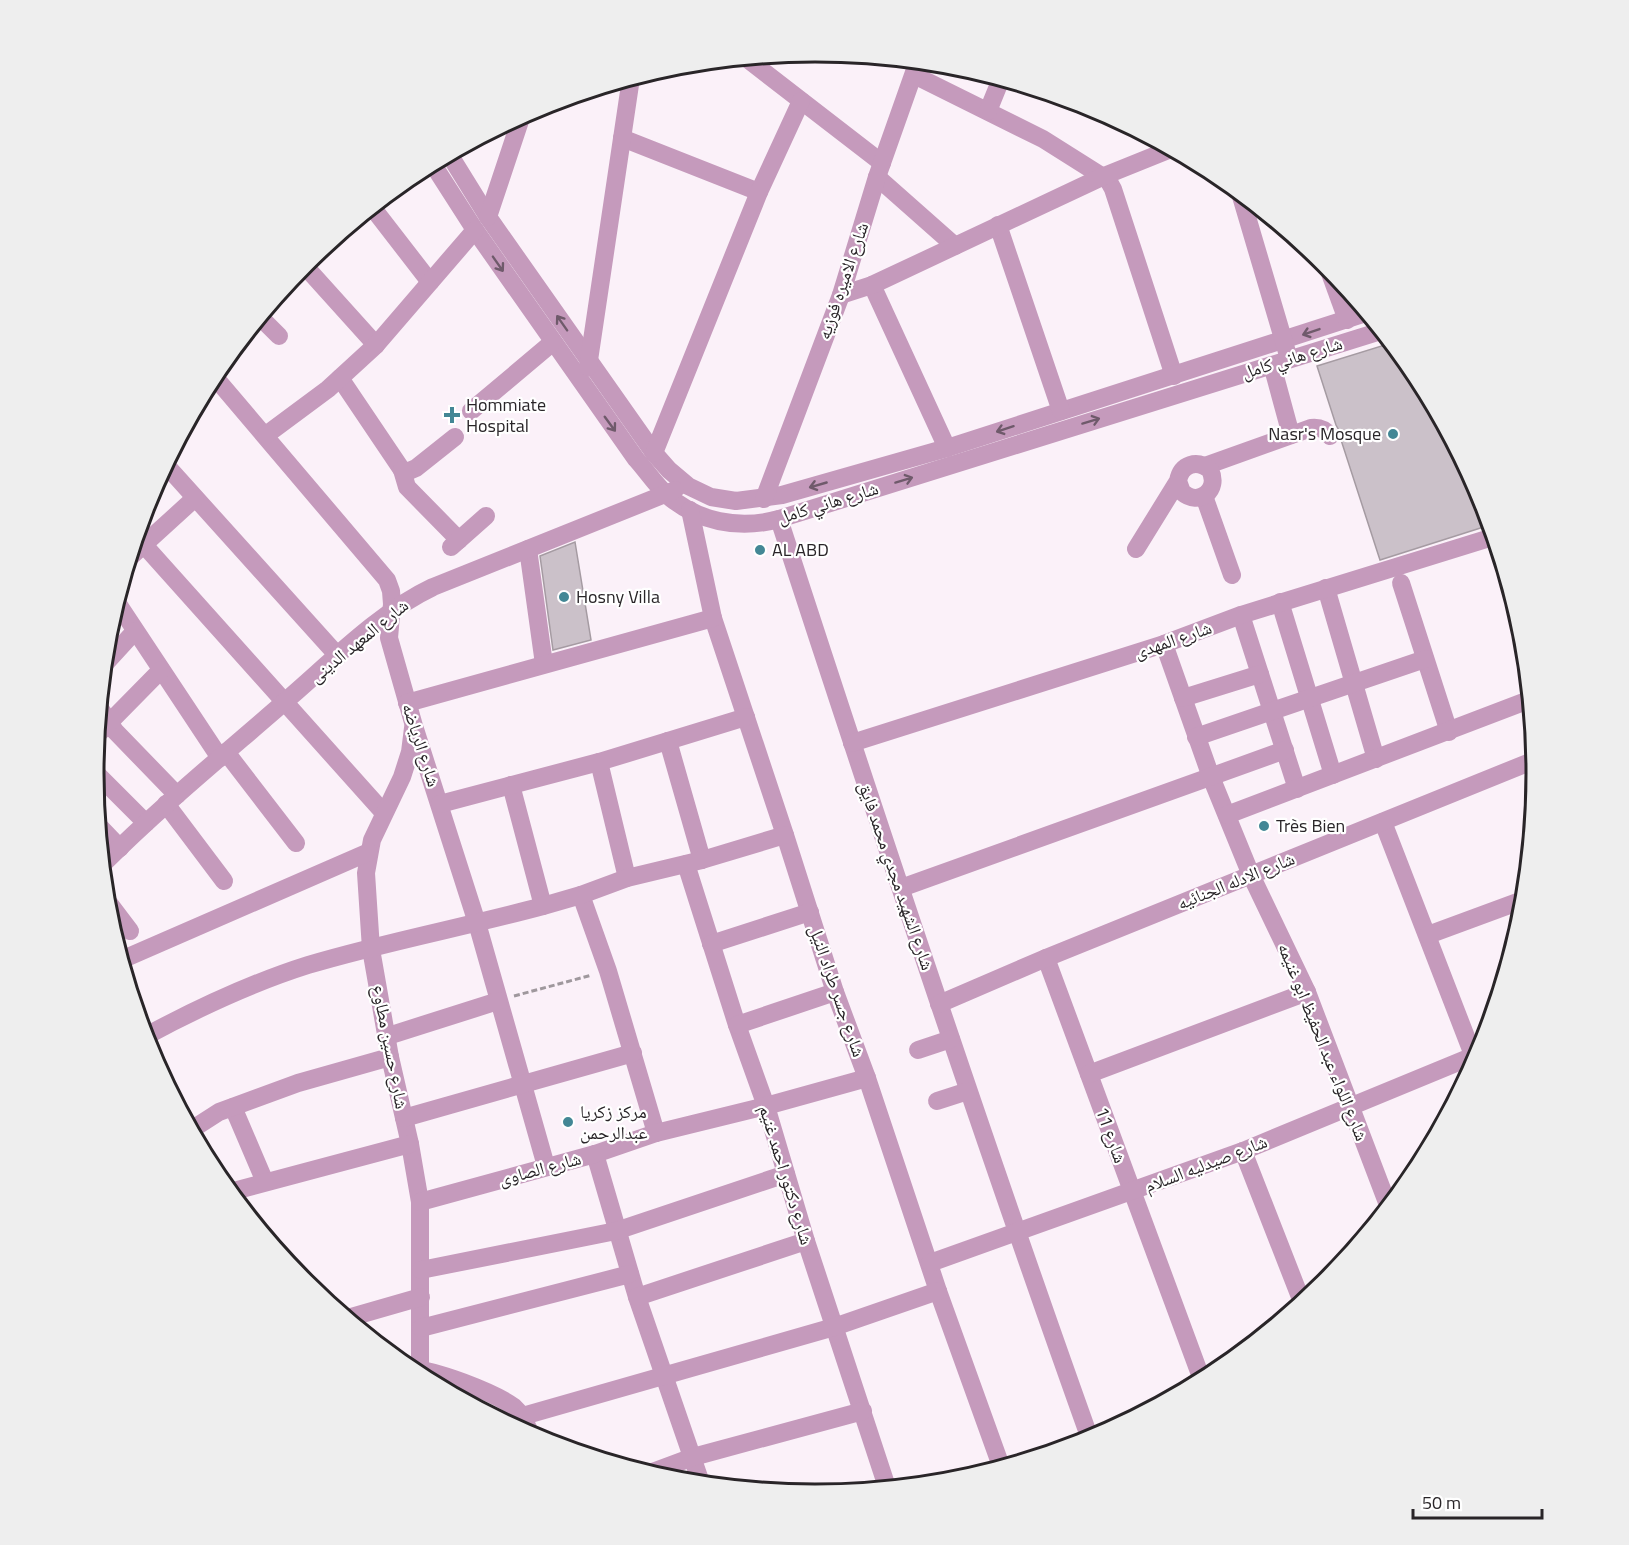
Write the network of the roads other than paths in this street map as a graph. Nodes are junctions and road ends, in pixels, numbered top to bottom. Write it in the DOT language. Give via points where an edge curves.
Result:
graph roads {
  1 [pos="754,64"];
  2 [pos="916,69"];
  3 [pos="919,70"];
  4 [pos="630,86"];
  5 [pos="998,86"];
  6 [pos="801,101"];
  7 [pos="988,111"];
  8 [pos="512,130"];
  9 [pos="622,138"];
  10 [pos="1162,153"];
  11 [pos="453,161"];
  12 [pos="437,170"];
  13 [pos="879,170"];
  14 [pos="1104,176"];
  15 [pos="759,192"];
  16 [pos="1244,206"];
  17 [pos="376,213"];
  18 [pos="488,217"];
  19 [pos="998,225"];
  20 [pos="474,230"];
  21 [pos="955,246"];
  22 [pos="310,272"];
  23 [pos="430,282"];
  24 [pos="872,285"];
  25 [pos="1336,290"];
  26 [pos="840,295"];
  27 [pos="1359,316"];
  28 [pos="1347,320"];
  29 [pos="265,322"];
  30 [pos="1373,333"];
  31 [pos="279,336"];
  32 [pos="1284,340"];
  33 [pos="553,342"];
  34 [pos="376,345"];
  35 [pos="1289,359"];
  36 [pos="589,362"];
  37 [pos="1272,365"];
  38 [pos="1174,376"];
  39 [pos="340,378"];
  40 [pos="220,383"];
  41 [pos="582,383"];
  42 [pos="471,411"];
  43 [pos="1061,411"];
  44 [pos="266,435"];
  45 [pos="1291,435"];
  46 [pos="1330,436"];
  47 [pos="455,437"];
  48 [pos="958,450"];
  49 [pos="654,453"];
  50 [pos="1205,466"];
  51 [pos="402,470"];
  52 [pos="171,471"];
  53 [pos="1178,481"];
  54 [pos="688,486"];
  55 [pos="665,494"];
  56 [pos="1204,496"];
  57 [pos="195,498"];
  58 [pos="764,498"];
  59 [pos="690,510"];
  60 [pos="486,516"];
  61 [pos="779,519"];
  62 [pos="143,538"];
  63 [pos="1486,539"];
  64 [pos="142,541"];
  65 [pos="528,549"];
  66 [pos="1136,549"];
  67 [pos="1232,575"];
  68 [pos="1401,583"];
  69 [pos="1326,588"];
  70 [pos="1280,602"];
  71 [pos="122,612"];
  72 [pos="391,612"];
  73 [pos="1241,615"];
  74 [pos="712,618"];
  75 [pos="135,631"];
  76 [pos="1164,644"];
  77 [pos="114,655"];
  78 [pos="338,656"];
  79 [pos="1425,660"];
  80 [pos="544,664"];
  81 [pos="161,670"];
  82 [pos="1260,674"];
  83 [pos="1354,684"];
  84 [pos="1183,698"];
  85 [pos="1310,698"];
  86 [pos="285,702"];
  87 [pos="407,703"];
  88 [pos="1522,703"];
  89 [pos="1272,711"];
  90 [pos="746,717"];
  91 [pos="106,719"];
  92 [pos="105,725"];
  93 [pos="414,726"];
  94 [pos="1449,732"];
  95 [pos="1196,737"];
  96 [pos="668,741"];
  97 [pos="852,743"];
  98 [pos="1285,750"];
  99 [pos="223,755"];
  100 [pos="1376,759"];
  101 [pos="599,762"];
  102 [pos="1526,764"];
  103 [pos="1333,776"];
  104 [pos="1211,777"];
  105 [pos="104,781"];
  106 [pos="511,786"];
  107 [pos="1297,789"];
  108 [pos="172,800"];
  109 [pos="440,804"];
  110 [pos="384,813"];
  111 [pos="1227,815"];
  112 [pos="1383,822"];
  113 [pos="146,823"];
  114 [pos="107,834"];
  115 [pos="785,836"];
  116 [pos="296,843"];
  117 [pos="120,848"];
  118 [pos="369,852"];
  119 [pos="109,859"];
  120 [pos="694,862"];
  121 [pos="1251,875"];
  122 [pos="627,878"];
  123 [pos="224,881"];
  124 [pos="901,888"];
  125 [pos="581,895"];
  126 [pos="1513,904"];
  127 [pos="543,906"];
  128 [pos="810,912"];
  129 [pos="118,915"];
  130 [pos="477,923"];
  131 [pos="130,931"];
  132 [pos="1428,936"];
  133 [pos="711,944"];
  134 [pos="371,949"];
  135 [pos="129,957"];
  136 [pos="1046,957"];
  137 [pos="835,992"];
  138 [pos="1306,993"];
  139 [pos="498,1000"];
  140 [pos="939,1004"];
  141 [pos="737,1025"];
  142 [pos="153,1032"];
  143 [pos="388,1036"];
  144 [pos="951,1039"];
  145 [pos="1471,1044"];
  146 [pos="918,1050"];
  147 [pos="633,1053"];
  148 [pos="390,1057"];
  149 [pos="1464,1061"];
  150 [pos="1089,1074"];
  151 [pos="867,1078"];
  152 [pos="523,1083"];
  153 [pos="969,1091"];
  154 [pos="938,1101"];
  155 [pos="766,1106"];
  156 [pos="1350,1106"];
  157 [pos="233,1107"];
  158 [pos="404,1118"];
  159 [pos="198,1126"];
  160 [pos="657,1133"];
  161 [pos="410,1144"];
  162 [pos="1243,1151"];
  163 [pos="595,1154"];
  164 [pos="546,1167"];
  165 [pos="786,1174"];
  166 [pos="264,1182"];
  167 [pos="239,1189"];
  168 [pos="1132,1192"];
  169 [pos="1385,1197"];
  170 [pos="420,1202"];
  171 [pos="616,1230"];
  172 [pos="1016,1232"];
  173 [pos="806,1241"];
  174 [pos="930,1263"];
  175 [pos="421,1270"];
  176 [pos="630,1274"];
  177 [pos="938,1292"];
  178 [pos="1298,1293"];
  179 [pos="637,1297"];
  180 [pos="421,1298"];
  181 [pos="356,1316"];
  182 [pos="834,1327"];
  183 [pos="420,1328"];
  184 [pos="418,1363"];
  185 [pos="1199,1371"];
  186 [pos="664,1375"];
  187 [pos="446,1380"];
  188 [pos="863,1411"];
  189 [pos="523,1416"];
  190 [pos="525,1421"];
  191 [pos="1086,1429"];
  192 [pos="693,1457"];
  193 [pos="999,1459"];
  194 [pos="665,1467"];
  195 [pos="698,1473"];
  196 [pos="885,1479"];
  1 -- 6 [label="street"];
  2 -- 13 [label="street, شارع الاميره فوزيه"];
  3 -- 7 [label="street"];
  4 -- 9 [label="street"];
  5 -- 7 [label="street"];
  6 -- 13 [label="street"];
  6 -- 15 [label="street"];
  7 -- 14 [label="street"];
  8 -- 18 [label="street"];
  9 -- 15 [label="street"];
  9 -- 36 [label="street"];
  10 -- 14 [label="street"];
  11 -- 18 [label="street, شارع هاني كامل"];
  12 -- 20 [label="street, شارع هاني كامل"];
  13 -- 21 [label="street"];
  13 -- 26 [label="street, شارع الاميره فوزيه"];
  14 -- 19 [label="street"];
  14 -- 38 [label="street" via="1113,189"];
  15 -- 49 [label="street"];
  16 -- 32 [label="street"];
  17 -- 23 [label="street"];
  36 -- 18 [label="street, شارع هاني كامل, one-way"];
  19 -- 21 [label="street"];
  19 -- 43 [label="street"];
  20 -- 23 [label="street"];
  20 -- 33 [label="street, شارع هاني كامل, one-way"];
  21 -- 24 [label="street"];
  22 -- 34 [label="street"];
  23 -- 34 [label="street"];
  24 -- 26 [label="street"];
  24 -- 48 [label="street"];
  25 -- 28 [label="street"];
  26 -- 58 [label="street, شارع الاميره فوزيه"];
  27 -- 28 [label="street, شارع هاني كامل"];
  28 -- 32 [label="street, شارع هاني كامل, one-way"];
  29 -- 31 [label="street"];
  30 -- 35 [label="street, شارع هاني كامل"];
  32 -- 35 [label="street"];
  32 -- 38 [label="street, شارع هاني كامل"];
  33 -- 41 [label="street, شارع هاني كامل"];
  33 -- 42 [label="street"];
  34 -- 39 [label="street"];
  35 -- 37 [label="street, شارع هاني كامل"];
  36 -- 41 [label="street"];
  36 -- 49 [label="street, شارع هاني كامل"];
  37 -- 45 [label="street"];
  48 -- 37 [label="street, شارع هاني كامل, one-way"];
  38 -- 43 [label="street, شارع هاني كامل"];
  39 -- 44 [label="street"];
  39 -- 51 [label="street"];
  40 -- 44 [label="street, شارع الرياضه"];
  41 -- 55 [label="street, شارع هاني كامل, one-way"];
  43 -- 48 [label="street, شارع هاني كامل, one-way"];
  44 -- 72 [label="street, شارع الرياضه" via="387,580"];
  45 -- 46 [label="street" via="1319,427"];
  45 -- 50 [label="street"];
  47 -- 51 [label="street" via="416,468"];
  48 -- 58 [label="street, شارع هاني كامل, one-way"];
  61 -- 48 [label="street, شارع هاني كامل, one-way"];
  49 -- 54 [label="street, شارع هاني كامل"];
  50 -- 53 [label="street" via="1188,465"];
  50 -- 56 [label="street" via="1213,481"];
  51 -- 60 [label="street" via="406,486 455,544"];
  52 -- 57 [label="street"];
  53 -- 56 [label="street" via="1187,496"];
  53 -- 66 [label="street"];
  54 -- 55 [label="street, شارع المعهد الدينى"];
  54 -- 58 [label="street, شارع هاني كامل" via="736,501"];
  55 -- 59 [label="street, شارع هاني كامل"];
  55 -- 65 [label="street, شارع المعهد الدينى"];
  56 -- 67 [label="street"];
  57 -- 62 [label="street"];
  57 -- 78 [label="street"];
  59 -- 61 [label="street, شارع هاني كامل" via="708,519 734,524 762,524"];
  59 -- 74 [label="street, شارع جسر طراد النيل"];
  61 -- 97 [label="street, شارع الشهيد مجدي محمد فايق"];
  63 -- 69 [label="street, شارع المهدى"];
  64 -- 86 [label="street"];
  65 -- 72 [label="street, شارع المعهد الدينى" via="433,587"];
  65 -- 80 [label="street"];
  68 -- 79 [label="street"];
  69 -- 70 [label="street, شارع المهدى"];
  69 -- 83 [label="street"];
  70 -- 73 [label="street, شارع المهدى"];
  70 -- 85 [label="street"];
  71 -- 75 [label="street"];
  72 -- 78 [label="street, شارع المعهد الدينى"];
  72 -- 87 [label="street, شارع الرياضه" via="389,638"];
  73 -- 76 [label="street, شارع المهدى"];
  73 -- 82 [label="street"];
  74 -- 80 [label="street"];
  74 -- 90 [label="street, شارع جسر طراد النيل"];
  75 -- 77 [label="street"];
  75 -- 81 [label="street"];
  76 -- 84 [label="street, شارع اللواء عبد الحفيظ ابو غنيمه"];
  76 -- 97 [label="street, شارع المهدى"];
  78 -- 86 [label="street, شارع المعهد الدينى"];
  79 -- 83 [label="street"];
  79 -- 94 [label="street"];
  80 -- 87 [label="street"];
  81 -- 91 [label="street"];
  81 -- 99 [label="street"];
  82 -- 84 [label="street"];
  82 -- 89 [label="street"];
  83 -- 85 [label="street"];
  83 -- 100 [label="street"];
  84 -- 95 [label="street, شارع اللواء عبد الحفيظ ابو غنيمه"];
  85 -- 89 [label="street"];
  85 -- 103 [label="street"];
  86 -- 99 [label="street, شارع المعهد الدينى"];
  86 -- 110 [label="street"];
  87 -- 93 [label="street, شارع الرياضه"];
  88 -- 94 [label="street"];
  89 -- 95 [label="street"];
  89 -- 98 [label="street"];
  90 -- 96 [label="street"];
  90 -- 115 [label="street, شارع جسر طراد النيل"];
  92 -- 108 [label="street"];
  93 -- 109 [label="street, شارع الرياضه"];
  93 -- 110 [label="street, شارع حسين مطاوع" via="402,777"];
  94 -- 100 [label="street"];
  95 -- 104 [label="street, شارع اللواء عبد الحفيظ ابو غنيمه"];
  96 -- 101 [label="street"];
  96 -- 120 [label="street, شارع دكتور احمد غنيم"];
  97 -- 124 [label="street, شارع الشهيد مجدي محمد فايق"];
  98 -- 104 [label="street"];
  98 -- 107 [label="street"];
  99 -- 108 [label="street, شارع المعهد الدينى"];
  99 -- 116 [label="street"];
  100 -- 103 [label="street"];
  101 -- 106 [label="street"];
  101 -- 122 [label="street"];
  102 -- 112 [label="street, شارع الادله الجنائيه"];
  103 -- 107 [label="street"];
  104 -- 111 [label="street, شارع اللواء عبد الحفيظ ابو غنيمه"];
  104 -- 124 [label="street"];
  105 -- 113 [label="street"];
  106 -- 109 [label="street"];
  106 -- 127 [label="street"];
  107 -- 111 [label="street"];
  108 -- 113 [label="street, شارع المعهد الدينى"];
  108 -- 123 [label="street"];
  109 -- 130 [label="street, شارع الرياضه"];
  110 -- 118 [label="street, شارع حسين مطاوع"];
  111 -- 121 [label="street, شارع اللواء عبد الحفيظ ابو غنيمه"];
  112 -- 121 [label="street, شارع الادله الجنائيه"];
  112 -- 132 [label="street"];
  113 -- 117 [label="street, شارع المعهد الدينى"];
  114 -- 117 [label="street"];
  115 -- 120 [label="street"];
  115 -- 128 [label="street, شارع جسر طراد النيل"];
  117 -- 119 [label="street, شارع المعهد الدينى"];
  118 -- 134 [label="street, شارع حسين مطاوع" via="366,873"];
  118 -- 135 [label="street"];
  120 -- 122 [label="street"];
  120 -- 133 [label="street, شارع دكتور احمد غنيم"];
  121 -- 136 [label="street, شارع الادله الجنائيه"];
  121 -- 138 [label="street, شارع اللواء عبد الحفيظ ابو غنيمه"];
  122 -- 125 [label="street"];
  124 -- 140 [label="street, شارع الشهيد مجدي محمد فايق"];
  125 -- 127 [label="street"];
  125 -- 147 [label="street"];
  126 -- 132 [label="street"];
  127 -- 130 [label="street"];
  128 -- 133 [label="street"];
  128 -- 137 [label="street, شارع جسر طراد النيل"];
  129 -- 131 [label="street"];
  130 -- 134 [label="street"];
  130 -- 139 [label="street, شارع الرياضه"];
  132 -- 145 [label="street"];
  133 -- 141 [label="street, شارع دكتور احمد غنيم"];
  134 -- 142 [label="street" via="242,989"];
  134 -- 143 [label="street, شارع حسين مطاوع"];
  136 -- 140 [label="street, شارع الادله الجنائيه"];
  136 -- 150 [label="street, شارع 11"];
  137 -- 141 [label="street"];
  137 -- 151 [label="street, شارع جسر طراد النيل"];
  138 -- 150 [label="street"];
  138 -- 156 [label="street, شارع اللواء عبد الحفيظ ابو غنيمه"];
  139 -- 143 [label="street"];
  139 -- 152 [label="street, شارع الرياضه"];
  140 -- 144 [label="street, شارع الشهيد مجدي محمد فايق"];
  141 -- 155 [label="street, شارع دكتور احمد غنيم"];
  143 -- 148 [label="street, شارع حسين مطاوع"];
  144 -- 146 [label="street"];
  144 -- 153 [label="street, شارع الشهيد مجدي محمد فايق"];
  147 -- 152 [label="street"];
  147 -- 160 [label="street"];
  148 -- 157 [label="street" via="298,1083"];
  148 -- 158 [label="street, شارع حسين مطاوع"];
  149 -- 156 [label="street, شارع صيدليه السلام"];
  150 -- 168 [label="street, شارع 11"];
  151 -- 155 [label="street, شارع الصاوى"];
  151 -- 174 [label="street, شارع جسر طراد النيل"];
  152 -- 158 [label="street"];
  152 -- 164 [label="street, شارع الرياضه"];
  153 -- 154 [label="street"];
  153 -- 172 [label="street, شارع الشهيد مجدي محمد فايق"];
  155 -- 160 [label="street, شارع الصاوى"];
  155 -- 165 [label="street, شارع دكتور احمد غنيم"];
  156 -- 162 [label="street, شارع صيدليه السلام"];
  156 -- 169 [label="street, شارع اللواء عبد الحفيظ ابو غنيمه"];
  157 -- 159 [label="street"];
  157 -- 166 [label="street"];
  158 -- 161 [label="street, شارع حسين مطاوع"];
  160 -- 163 [label="street, شارع الصاوى"];
  161 -- 166 [label="street"];
  161 -- 170 [label="street, شارع حسين مطاوع"];
  162 -- 168 [label="street, شارع صيدليه السلام"];
  162 -- 178 [label="street"];
  163 -- 164 [label="street, شارع الصاوى"];
  163 -- 171 [label="street"];
  164 -- 170 [label="street, شارع الصاوى"];
  165 -- 171 [label="street"];
  165 -- 173 [label="street, شارع دكتور احمد غنيم"];
  166 -- 167 [label="street"];
  168 -- 172 [label="street, شارع صيدليه السلام"];
  168 -- 185 [label="street, شارع 11"];
  170 -- 175 [label="street, شارع حسين مطاوع"];
  171 -- 175 [label="street"];
  171 -- 176 [label="street"];
  172 -- 174 [label="street, شارع صيدليه السلام"];
  172 -- 191 [label="street, شارع الشهيد مجدي محمد فايق"];
  173 -- 179 [label="street"];
  173 -- 182 [label="street, شارع دكتور احمد غنيم"];
  174 -- 177 [label="street, شارع جسر طراد النيل"];
  175 -- 180 [label="street, شارع حسين مطاوع"];
  176 -- 179 [label="street"];
  176 -- 183 [label="street"];
  177 -- 182 [label="street"];
  177 -- 193 [label="street, شارع جسر طراد النيل"];
  179 -- 186 [label="street"];
  180 -- 181 [label="street"];
  180 -- 183 [label="street, شارع حسين مطاوع"];
  182 -- 186 [label="street"];
  182 -- 188 [label="street, شارع دكتور احمد غنيم"];
  183 -- 184 [label="street, شارع حسين مطاوع"];
  186 -- 189 [label="street"];
  186 -- 192 [label="street"];
  187 -- 189 [label="street" via="487,1393"];
  188 -- 192 [label="street"];
  188 -- 196 [label="street, شارع دكتور احمد غنيم"];
  189 -- 190 [label="street"];
  192 -- 194 [label="street"];
  192 -- 195 [label="street"];
}
